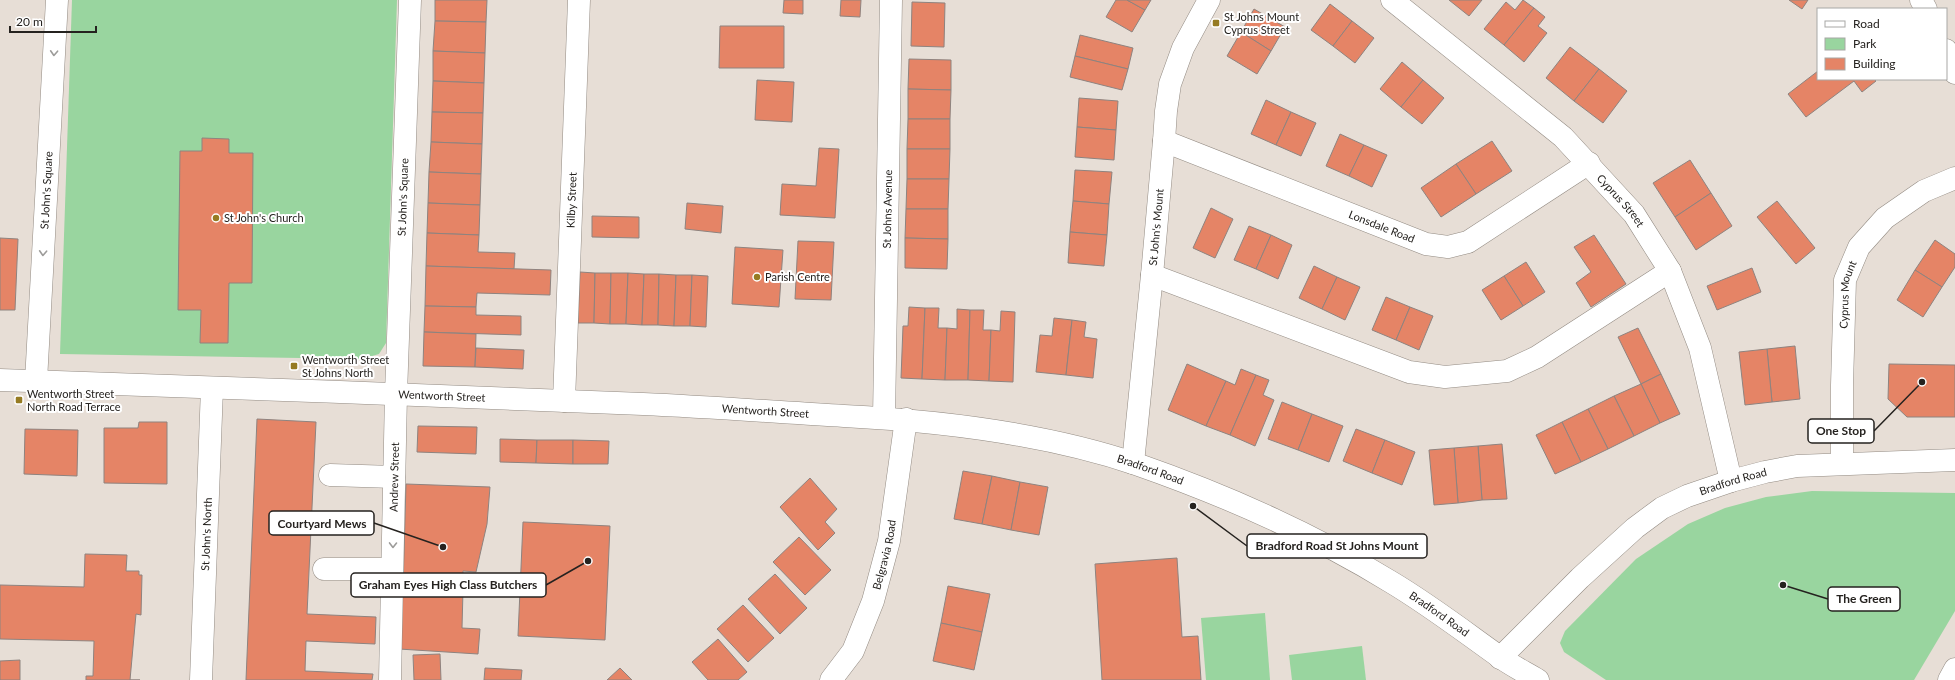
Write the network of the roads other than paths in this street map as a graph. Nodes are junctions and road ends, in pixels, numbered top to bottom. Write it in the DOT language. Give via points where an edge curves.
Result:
graph roads {
  1 [pos="57,0"];
  2 [pos="410,0"];
  3 [pos="579,0"];
  4 [pos="892,0"];
  5 [pos="1210,0"];
  6 [pos="1392,0"];
  7 [pos="1947,52"];
  8 [pos="1955,72"];
  9 [pos="1164,141"];
  10 [pos="1589,163"];
  11 [pos="1955,178"];
  12 [pos="1670,270"];
  13 [pos="1152,275"];
  14 [pos="0,380"];
  15 [pos="36,381"];
  16 [pos="212,388"];
  17 [pos="396,394"];
  18 [pos="564,401"];
  19 [pos="884,418"];
  20 [pos="906,419"];
  21 [pos="1955,460"];
  22 [pos="1132,463"];
  23 [pos="1842,463"];
  24 [pos="330,475"];
  25 [pos="394,477"];
  26 [pos="1731,481"];
  27 [pos="324,569"];
  28 [pos="392,569"];
  29 [pos="1500,658"];
  30 [pos="1955,669"];
  31 [pos="201,680"];
  32 [pos="390,680"];
  33 [pos="831,680"];
  34 [pos="1510,680"];
  35 [pos="1538,680"];
  36 [pos="1949,680"];
  1 -- 15 [label="street, St John's Square, one-way"];
  2 -- 17 [label="street, St John's Square"];
  3 -- 18 [label="street, Kilby Street"];
  4 -- 19 [label="street, St Johns Avenue"];
  5 -- 9 [label="street, St John's Mount" via="1182,48 1170,84"];
  6 -- 10 [label="street, Cyprus Street" via="1563,137"];
  7 -- 8 [label="street"];
  9 -- 10 [label="street, Lonsdale Road" via="1426,244 1448,247 1468,242"];
  9 -- 13 [label="street, St John's Mount"];
  10 -- 12 [label="street, Cyprus Street" via="1634,214"];
  11 -- 23 [label="street, Cyprus Mount" via="1924,191 1885,218 1859,247 1848,273 1843,347"];
  12 -- 13 [label="street" via="1537,357 1507,371 1445,377 1409,372"];
  12 -- 26 [label="street, Cyprus Street" via="1700,348"];
  13 -- 22 [label="street, St John's Mount"];
  14 -- 15 [label="street, Wentworth Street"];
  15 -- 16 [label="street, Wentworth Street"];
  16 -- 17 [label="street, Wentworth Street"];
  16 -- 31 [label="street, St John's North"];
  17 -- 18 [label="street, Wentworth Street"];
  17 -- 25 [label="street, Andrew Street"];
  18 -- 19 [label="street, Wentworth Street"];
  19 -- 20 [label="street, Bradford Road"];
  20 -- 22 [label="street, Bradford Road" via="990,430 1062,444"];
  20 -- 33 [label="street, Belgravia Road" via="889,541 872,601 853,651"];
  21 -- 23 [label="street, Bradford Road"];
  22 -- 29 [label="street, Bradford Road" via="1252,508 1344,554 1426,604"];
  23 -- 26 [label="street, Bradford Road" via="1797,466"];
  24 -- 25 [label="street"];
  25 -- 28 [label="street, Andrew Street, one-way"];
  26 -- 29 [label="street, Bradford Road" via="1687,496 1662,508 1635,528 1580,578"];
  27 -- 28 [label="street"];
  28 -- 32 [label="street, Andrew Street"];
  29 -- 34 [label="street"];
  29 -- 35 [label="street"];
  30 -- 36 [label="street"];
}
